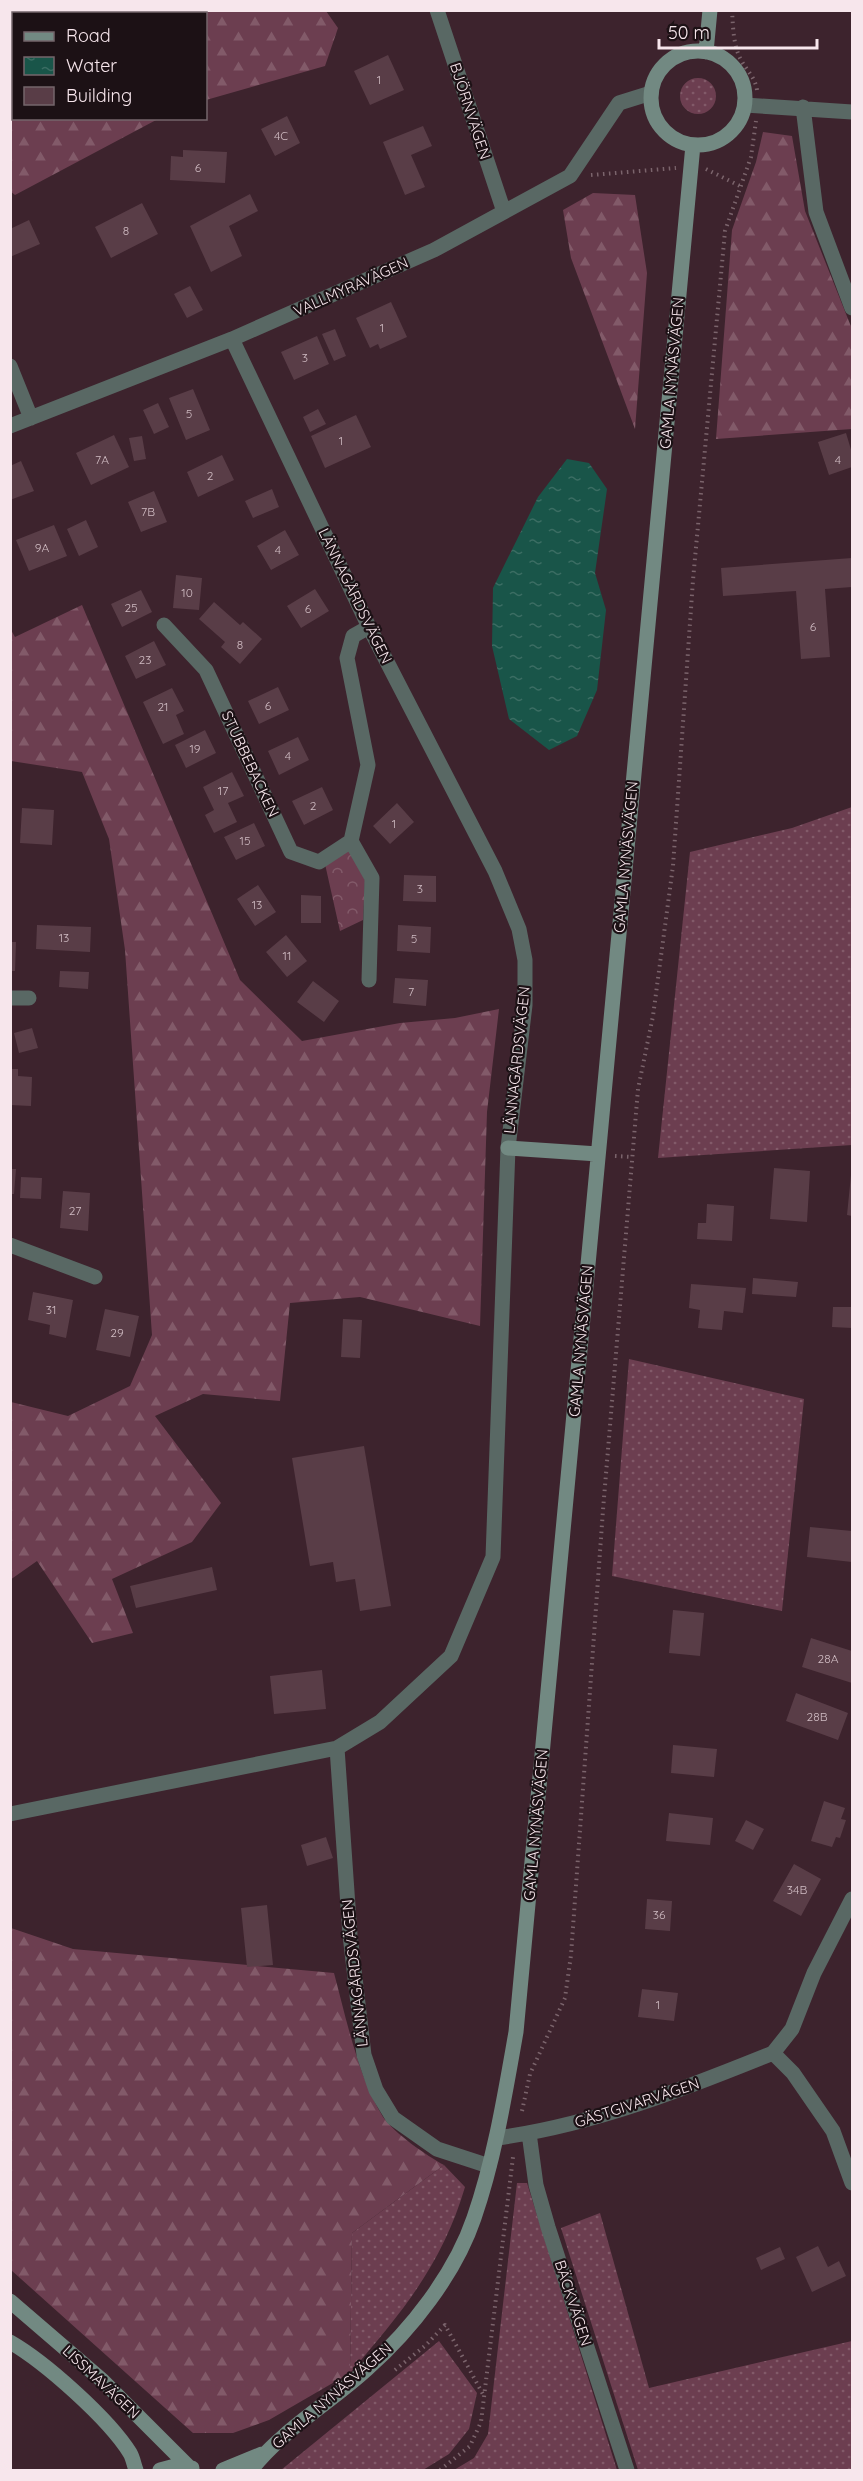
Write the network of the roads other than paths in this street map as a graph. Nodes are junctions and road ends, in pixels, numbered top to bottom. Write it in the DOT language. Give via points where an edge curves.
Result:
graph roads {
  1 [pos="437,10"];
  2 [pos="710,10"];
  3 [pos="706,52"];
  4 [pos="651,93"];
  5 [pos="752,105"];
  6 [pos="803,107"];
  7 [pos="852,112"];
  8 [pos="693,145"];
  9 [pos="504,212"];
  10 [pos="852,308"];
  11 [pos="232,339"];
  12 [pos="10,366"];
  13 [pos="31,418"];
  14 [pos="10,426"];
  15 [pos="164,625"];
  16 [pos="369,627"];
  17 [pos="351,841"];
  18 [pos="369,980"];
  19 [pos="10,998"];
  20 [pos="29,998"];
  21 [pos="508,1148"];
  22 [pos="598,1154"];
  23 [pos="10,1245"];
  24 [pos="95,1277"];
  25 [pos="337,1749"];
  26 [pos="10,1814"];
  27 [pos="852,1899"];
  28 [pos="773,2053"];
  29 [pos="833,2131"];
  30 [pos="523,2134"];
  31 [pos="497,2138"];
  32 [pos="852,2142"];
  33 [pos="489,2166"];
  34 [pos="852,2183"];
  35 [pos="10,2301"];
  36 [pos="10,2342"];
  37 [pos="267,2451"];
  38 [pos="194,2469"];
  39 [pos="136,2470"];
  40 [pos="160,2470"];
  41 [pos="223,2470"];
  42 [pos="251,2470"];
  43 [pos="627,2470"];
  1 -- 9 [label="street, BJÖRNVÄGEN"];
  2 -- 3 [label="street"];
  3 -- 4 [label="street" via="691,51 670,61 656,78"];
  3 -- 5 [label="street" via="723,58 736,70"];
  4 -- 8 [label="street" via="657,122 679,141"];
  4 -- 9 [label="street, VALLMYRAVÄGEN" via="619,103 570,176"];
  5 -- 6 [label="street"];
  5 -- 8 [label="street" via="728,135 711,144"];
  6 -- 7 [label="street"];
  6 -- 10 [label="street" via="816,212"];
  8 -- 22 [label="street, GAMLA NYNÄSVÄGEN"];
  9 -- 11 [label="street, VALLMYRAVÄGEN" via="434,250"];
  11 -- 13 [label="street, VALLMYRAVÄGEN"];
  11 -- 16 [label="street, LÄNNAGÅRDSVÄGEN"];
  12 -- 13 [label="street"];
  13 -- 14 [label="street, VALLMYRAVÄGEN"];
  15 -- 17 [label="street, STUBBEBACKEN" via="206,670 291,852 319,862"];
  16 -- 17 [label="street" via="353,636 348,644 347,658 368,765"];
  16 -- 21 [label="street, LÄNNAGÅRDSVÄGEN" via="495,871 519,929 525,960 525,1005"];
  17 -- 18 [label="street" via="372,878"];
  19 -- 20 [label="street"];
  21 -- 22 [label="street"];
  21 -- 25 [label="street, LÄNNAGÅRDSVÄGEN" via="493,1557 451,1656 380,1722"];
  22 -- 31 [label="street, GAMLA NYNÄSVÄGEN" via="516,2031"];
  23 -- 24 [label="street"];
  25 -- 26 [label="street, LÄNNAGÅRDSVÄGEN"];
  25 -- 33 [label="street, LÄNNAGÅRDSVÄGEN" via="361,2033 376,2090 393,2118 437,2149"];
  27 -- 28 [label="street" via="814,1973 792,2029"];
  28 -- 29 [label="street" via="793,2073"];
  28 -- 30 [label="street, GÄSTGIVARVÄGEN" via="591,2119"];
  29 -- 32 [label="street"];
  29 -- 34 [label="street"];
  30 -- 31 [label="street, GÄSTGIVARVÄGEN"];
  30 -- 43 [label="street, BÄCKVÄGEN" via="548,2227"];
  31 -- 33 [label="street, GAMLA NYNÄSVÄGEN"];
  33 -- 37 [label="street, GAMLA NYNÄSVÄGEN" via="474,2220 422,2311 368,2369"];
  35 -- 38 [label="street, LISSMAVÄGEN" via="103,2381"];
  36 -- 39 [label="street, LISSMAVÄGEN" via="28,2353 98,2416 130,2454"];
  37 -- 41 [label="street, GAMLA NYNÄSVÄGEN"];
  37 -- 42 [label="street, GAMLA NYNÄSVÄGEN"];
  38 -- 40 [label="street" via="175,2466"];
}
